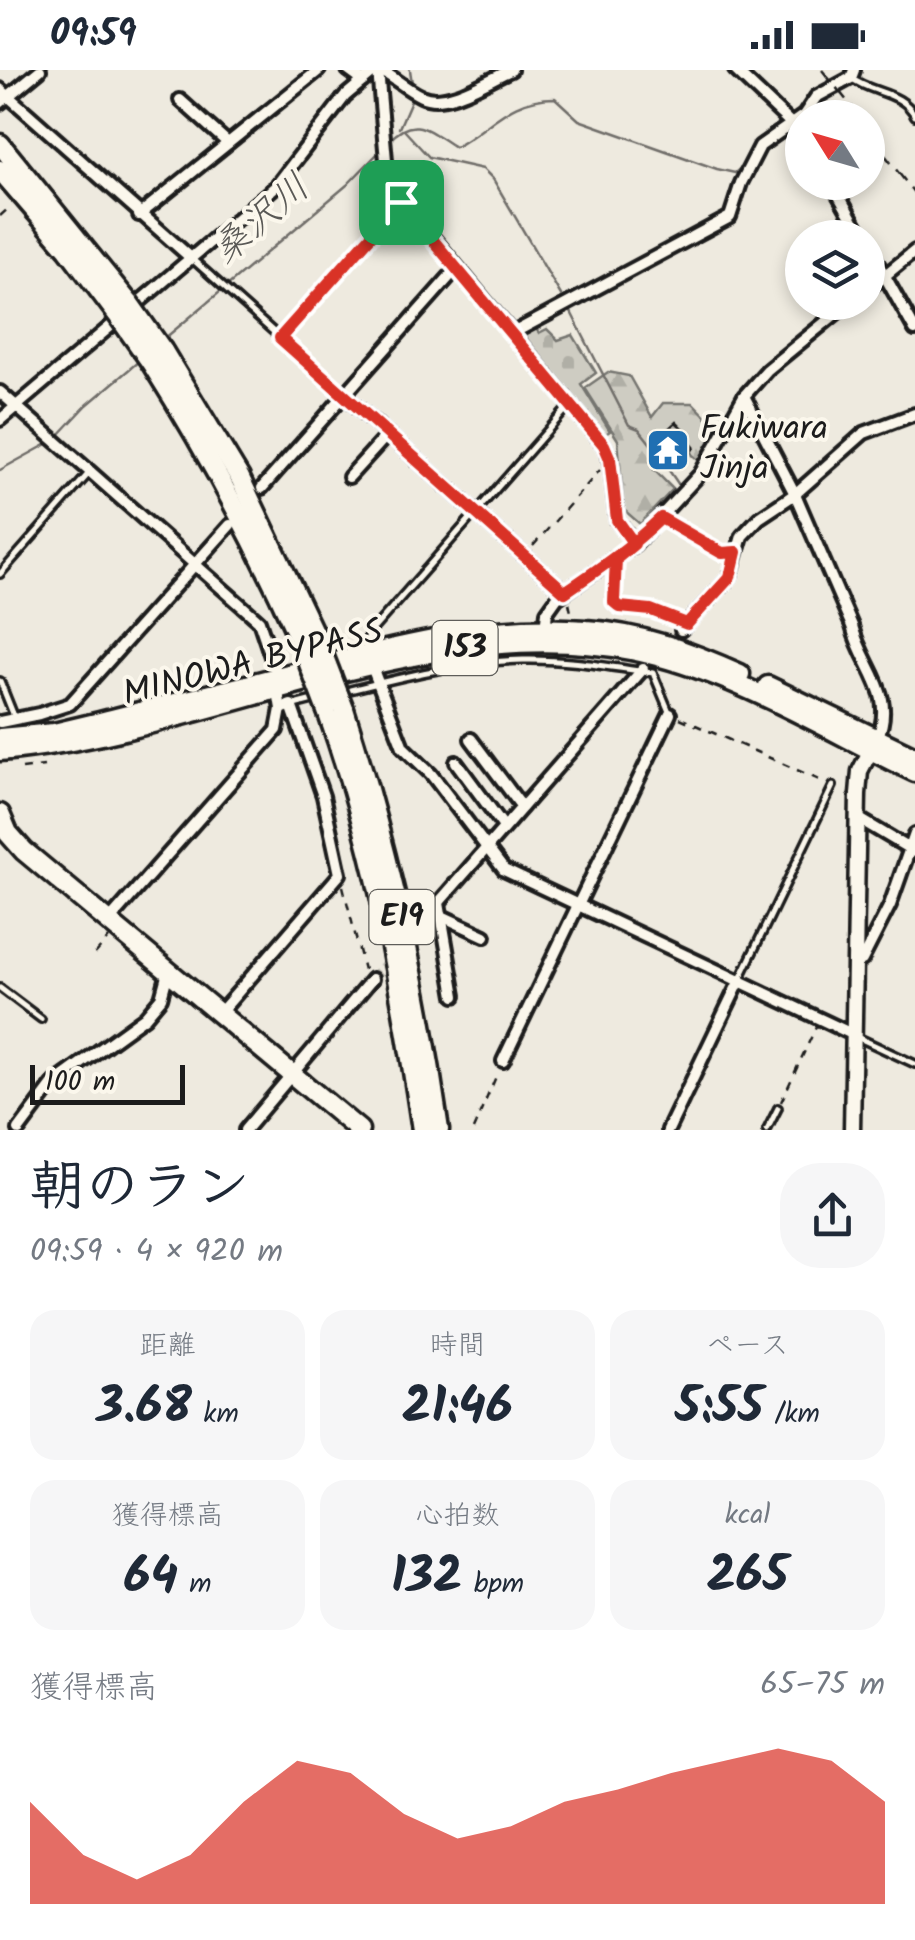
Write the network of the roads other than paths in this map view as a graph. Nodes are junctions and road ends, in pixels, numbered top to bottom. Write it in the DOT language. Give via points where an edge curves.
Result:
graph roads {
  1 [pos="40,70"];
  2 [pos="319,70"];
  3 [pos="348,70"];
  4 [pos="378,70"];
  5 [pos="511,70"];
  6 [pos="735,70"];
  7 [pos="854,78"];
  8 [pos="363,81"];
  9 [pos="2,96"];
  10 [pos="180,100"];
  11 [pos="813,100"];
  12 [pos="785,116"];
  13 [pos="915,116"];
  14 [pos="785,128"];
  15 [pos="228,143"];
  16 [pos="0,144"];
  17 [pos="0,170"];
  18 [pos="139,216"];
  19 [pos="915,251"];
  20 [pos="191,258"];
  21 [pos="458,268"];
  22 [pos="885,274"];
  23 [pos="885,277"];
  24 [pos="123,308"];
  25 [pos="828,320"];
  26 [pos="915,330"];
  27 [pos="513,333"];
  28 [pos="0,392"];
  29 [pos="345,396"];
  30 [pos="744,396"];
  31 [pos="570,404"];
  32 [pos="17,406"];
  33 [pos="915,414"];
  34 [pos="0,420"];
  35 [pos="388,434"];
  36 [pos="90,472"];
  37 [pos="350,477"];
  38 [pos="262,488"];
  39 [pos="795,494"];
  40 [pos="476,510"];
  41 [pos="661,518"];
  42 [pos="230,525"];
  43 [pos="634,544"];
  44 [pos="736,552"];
  45 [pos="616,559"];
  46 [pos="194,564"];
  47 [pos="0,574"];
  48 [pos="565,592"];
  49 [pos="684,626"];
  50 [pos="545,628"];
  51 [pos="372,668"];
  52 [pos="642,670"];
  53 [pos="0,681"];
  54 [pos="282,696"];
  55 [pos="335,710"];
  56 [pos="670,714"];
  57 [pos="16,719"];
  58 [pos="0,722"];
  59 [pos="0,738"];
  60 [pos="470,739"];
  61 [pos="873,745"];
  62 [pos="0,750"];
  63 [pos="915,757"];
  64 [pos="456,762"];
  65 [pos="915,772"];
  66 [pos="833,786"];
  67 [pos="522,807"];
  68 [pos="0,814"];
  69 [pos="858,818"];
  70 [pos="504,827"];
  71 [pos="915,834"];
  72 [pos="487,847"];
  73 [pos="914,851"];
  74 [pos="439,903"];
  75 [pos="580,904"];
  76 [pos="428,916"];
  77 [pos="444,918"];
  78 [pos="108,922"];
  79 [pos="485,936"];
  80 [pos="855,963"];
  81 [pos="168,972"];
  82 [pos="740,980"];
  83 [pos="370,982"];
  84 [pos="0,988"];
  85 [pos="455,996"];
  86 [pos="218,1015"];
  87 [pos="41,1018"];
  88 [pos="854,1035"];
  89 [pos="503,1062"];
  90 [pos="915,1064"];
  91 [pos="290,1075"];
  92 [pos="778,1108"];
  93 [pos="18,1130"];
  94 [pos="245,1130"];
  95 [pos="359,1130"];
  96 [pos="422,1130"];
  97 [pos="439,1130"];
  98 [pos="668,1130"];
  99 [pos="768,1130"];
  100 [pos="852,1130"];
  1 -- 9 [label="street"];
  2 -- 15 [label="street"];
  3 -- 8 [label="street"];
  4 -- 5 [label="street" via="436,99"];
  4 -- 8 [label="street"];
  4 -- 21 [label="street" via="388,183"];
  6 -- 12 [label="street"];
  7 -- 11 [label="street"];
  7 -- 13 [label="lane" via="896,96"];
  8 -- 20 [label="street" via="276,186"];
  9 -- 18 [label="street"];
  10 -- 15 [label="street"];
  14 -- 27 [label="street" via="760,146 730,217"];
  15 -- 18 [label="street"];
  16 -- 24 [label="highway, E19"];
  17 -- 24 [label="highway, E19"];
  18 -- 20 [label="street"];
  19 -- 22 [label="street"];
  20 -- 29 [label="lane"];
  20 -- 32 [label="street"];
  21 -- 27 [label="street"];
  21 -- 29 [label="street"];
  23 -- 26 [label="street"];
  24 -- 55 [label="highway, E19, bridge" via="156,356 311,646"];
  25 -- 30 [label="street"];
  27 -- 31 [label="street"];
  28 -- 32 [label="street"];
  29 -- 35 [label="street"];
  29 -- 38 [label="street"];
  30 -- 39 [label="street"];
  30 -- 41 [label="street" via="700,474"];
  31 -- 40 [label="lane"];
  31 -- 43 [label="street" via="604,445 617,520"];
  32 -- 34 [label="street"];
  32 -- 36 [label="street"];
  33 -- 39 [label="street" via="864,433"];
  35 -- 37 [label="street"];
  35 -- 40 [label="street"];
  36 -- 46 [label="street"];
  36 -- 47 [label="lane"];
  39 -- 44 [label="street" via="759,518"];
  39 -- 61 [label="street" via="884,699 886,714"];
  40 -- 48 [label="street"];
  40 -- 51 [label="lane" via="368,634"];
  41 -- 43 [label="street"];
  41 -- 44 [label="lane" via="722,553"];
  42 -- 46 [label="street"];
  43 -- 45 [label="street"];
  44 -- 49 [label="street" via="730,577"];
  45 -- 48 [label="street"];
  45 -- 49 [label="lane" via="616,606 651,610"];
  46 -- 54 [label="street" via="259,621"];
  46 -- 57 [label="street" via="70,704"];
  48 -- 50 [label="street" via="551,605"];
  50 -- 51 [label="highway, MINOWA BYPASS / 153" via="442,637"];
  50 -- 61 [label="highway, MINOWA BYPASS / 153" via="639,638 697,654"];
  51 -- 52 [label="lane" via="524,660"];
  51 -- 54 [label="highway, MINOWA BYPASS / 153"];
  51 -- 61 [label="highway, MINOWA BYPASS / 153" via="501,642 633,650 696,668"];
  51 -- 72 [label="street" via="403,747"];
  52 -- 56 [label="lane" via="653,673"];
  52 -- 67 [label="street"];
  53 -- 57 [label="lane"];
  54 -- 59 [label="highway, MINOWA BYPASS / 153"];
  54 -- 62 [label="highway, MINOWA BYPASS / 153" via="68,743"];
  54 -- 78 [label="street" via="277,730"];
  54 -- 86 [label="street" via="324,796 340,874"];
  55 -- 96 [label="highway, E19" via="387,924"];
  55 -- 97 [label="highway, E19" via="384,840"];
  56 -- 75 [label="street"];
  57 -- 58 [label="street"];
  60 -- 67 [label="street"];
  61 -- 63 [label="highway, MINOWA BYPASS / 153"];
  61 -- 65 [label="highway, MINOWA BYPASS / 153"];
  61 -- 69 [label="street" via="860,770"];
  64 -- 70 [label="street"];
  66 -- 82 [label="lane"];
  67 -- 70 [label="street"];
  68 -- 78 [label="highway" via="24,851"];
  69 -- 73 [label="street"];
  69 -- 80 [label="street"];
  70 -- 72 [label="street"];
  71 -- 73 [label="street"];
  72 -- 74 [label="street"];
  72 -- 75 [label="street" via="504,870"];
  73 -- 80 [label="street"];
  74 -- 76 [label="street"];
  74 -- 77 [label="street"];
  75 -- 82 [label="street"];
  75 -- 89 [label="street"];
  77 -- 79 [label="street"];
  77 -- 85 [label="street"];
  78 -- 81 [label="highway"];
  80 -- 88 [label="street"];
  81 -- 86 [label="highway"];
  81 -- 93 [label="street" via="145,1017 54,1084"];
  82 -- 88 [label="street"];
  82 -- 98 [label="street"];
  83 -- 91 [label="street"];
  84 -- 87 [label="lane"];
  86 -- 91 [label="highway"];
  88 -- 90 [label="lane"];
  88 -- 100 [label="street"];
  91 -- 94 [label="street"];
  91 -- 95 [label="highway"];
  92 -- 99 [label="lane"];
}
